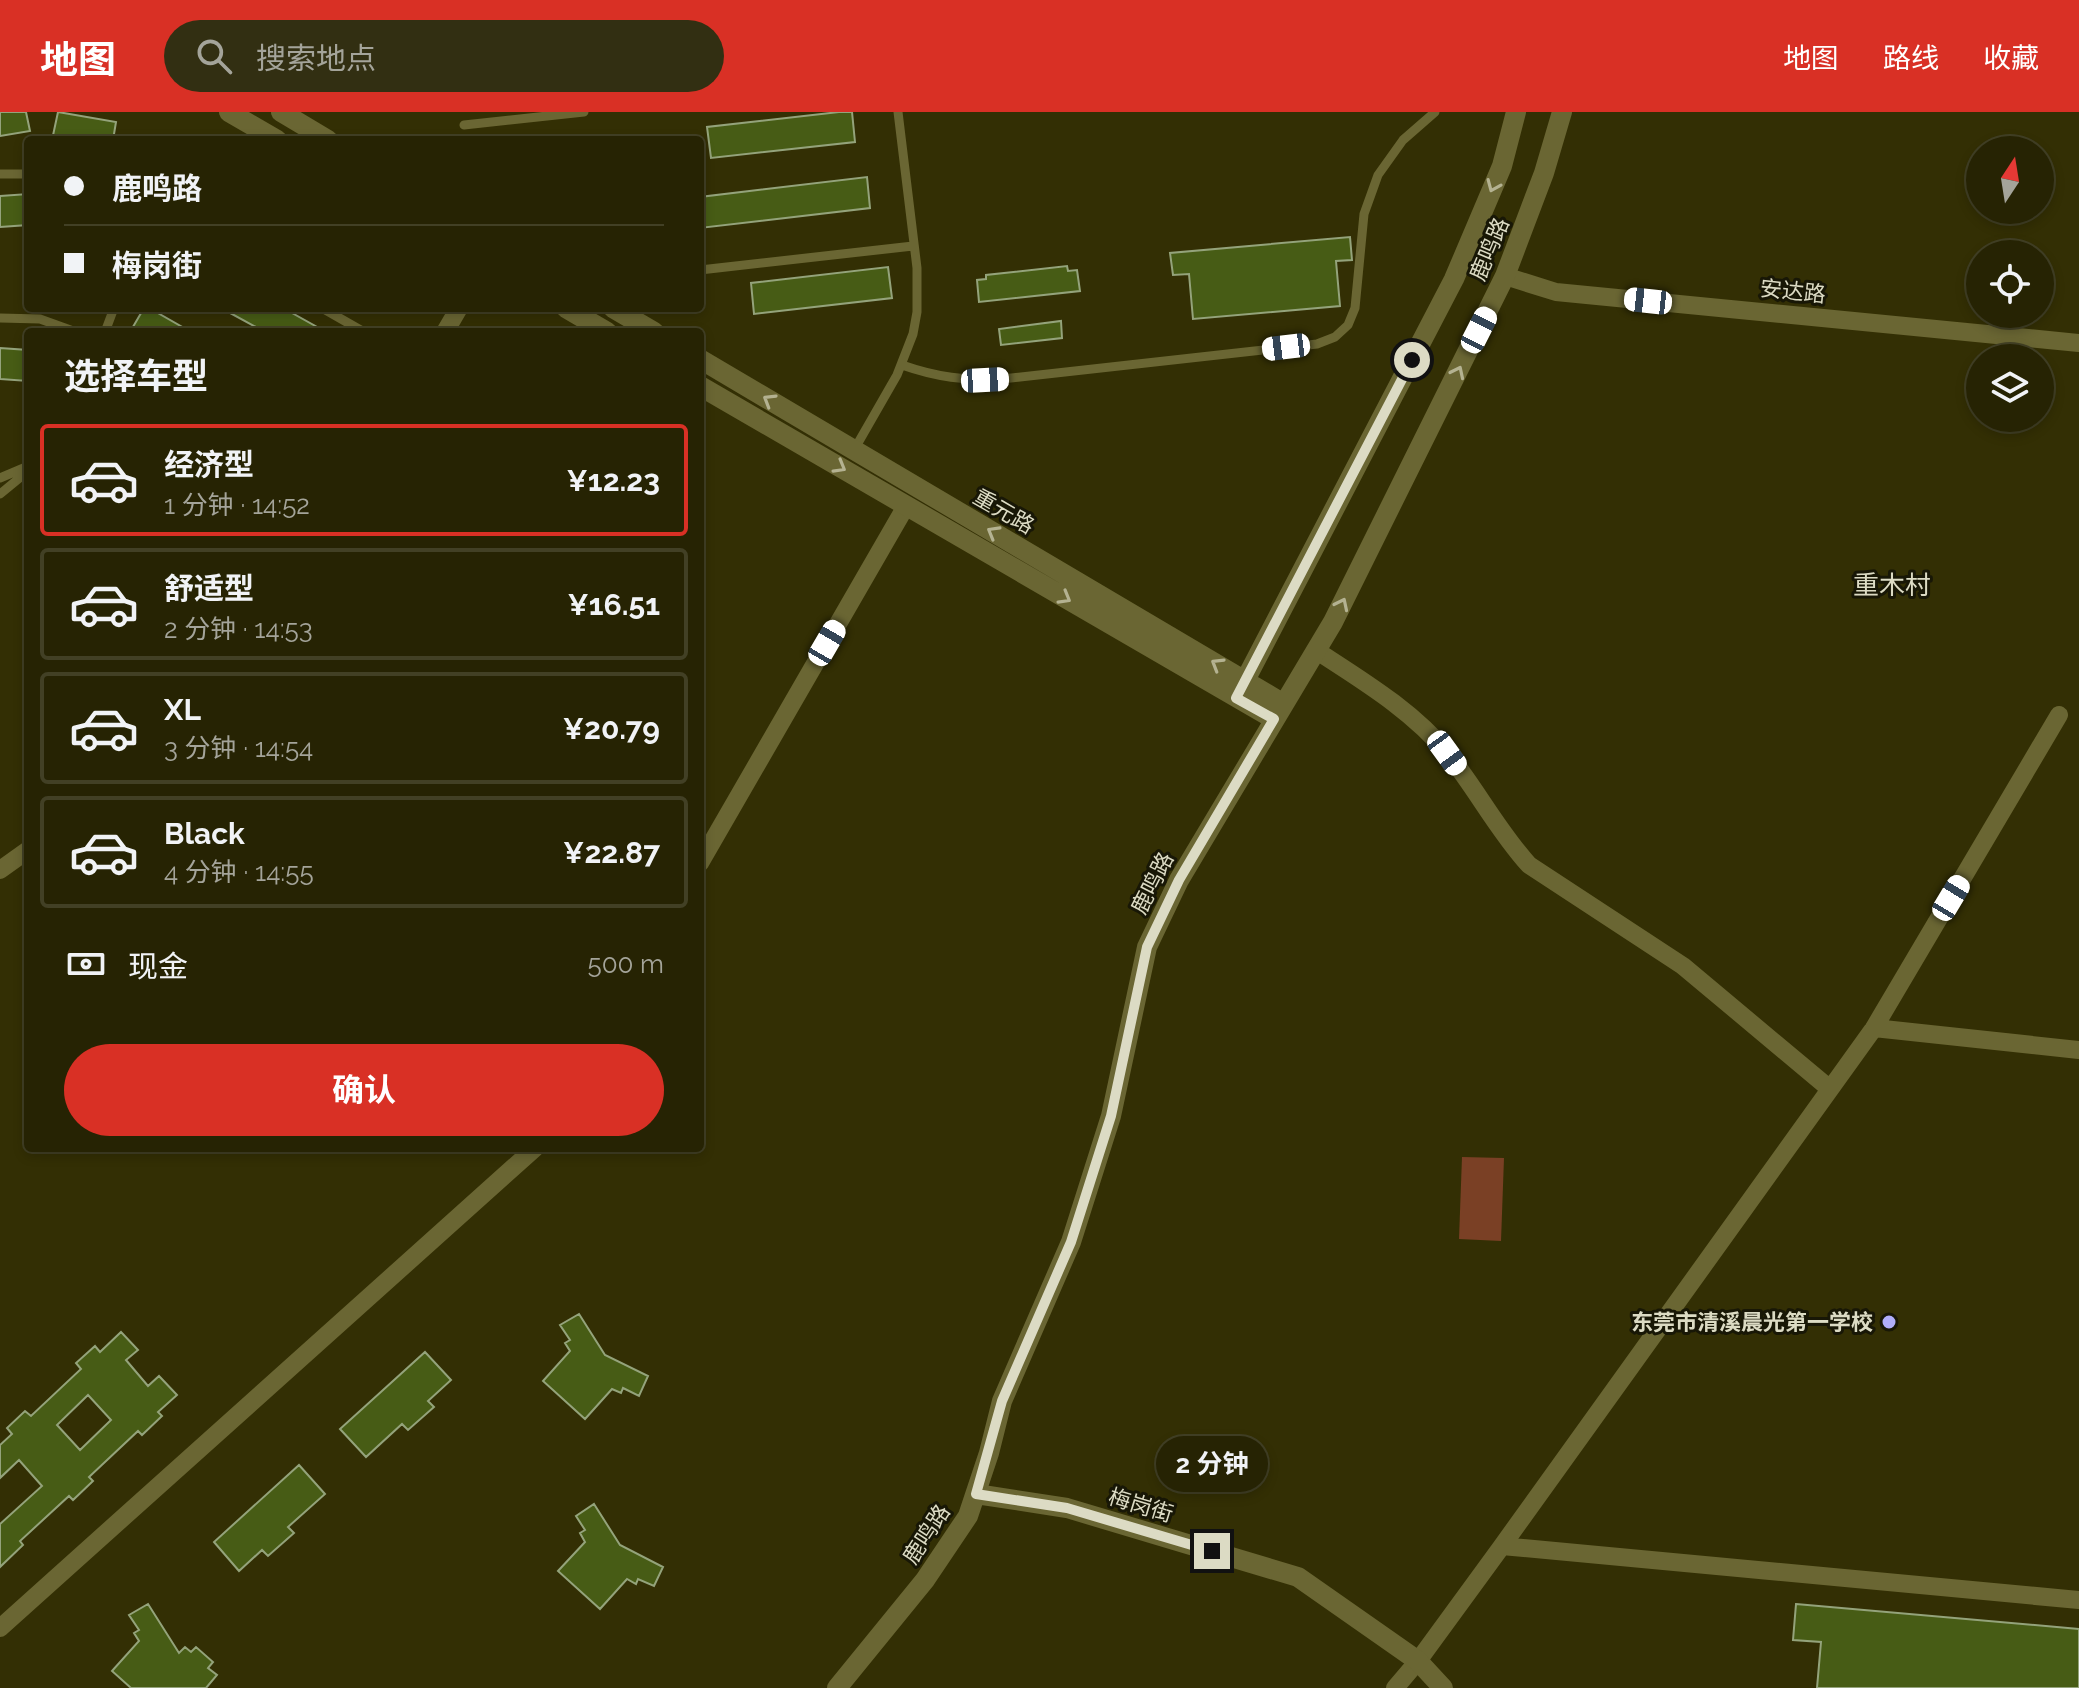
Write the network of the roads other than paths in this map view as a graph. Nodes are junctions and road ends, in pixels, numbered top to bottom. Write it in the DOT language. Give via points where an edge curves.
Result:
graph roads {
  1 [pos="229,112"];
  2 [pos="281,112"];
  3 [pos="584,112"];
  4 [pos="898,112"];
  5 [pos="1435,112"];
  6 [pos="1516,112"];
  7 [pos="1562,112"];
  8 [pos="464,125"];
  9 [pos="270,136"];
  10 [pos="321,136"];
  11 [pos="0,174"];
  12 [pos="24,174"];
  13 [pos="913,246"];
  14 [pos="704,270"];
  15 [pos="1505,276"];
  16 [pos="329,312"];
  17 [pos="573,312"];
  18 [pos="620,312"];
  19 [pos="0,318"];
  20 [pos="65,328"];
  21 [pos="357,328"];
  22 [pos="600,328"];
  23 [pos="647,328"];
  24 [pos="2079,343"];
  25 [pos="704,361"];
  26 [pos="902,365"];
  27 [pos="704,388"];
  28 [pos="854,450"];
  29 [pos="24,470"];
  30 [pos="24,473"];
  31 [pos="0,478"];
  32 [pos="0,494"];
  33 [pos="906,506"];
  34 [pos="1317,651"];
  35 [pos="1240,689"];
  36 [pos="1279,712"];
  37 [pos="2059,715"];
  38 [pos="24,853"];
  39 [pos="704,856"];
  40 [pos="0,870"];
  41 [pos="1874,1028"];
  42 [pos="2079,1050"];
  43 [pos="1830,1089"];
  44 [pos="531,1152"];
  45 [pos="976,1494"];
  46 [pos="1502,1546"];
  47 [pos="2079,1600"];
  48 [pos="0,1628"];
  49 [pos="1418,1661"];
  50 [pos="837,1688"];
  51 [pos="1395,1688"];
  52 [pos="1443,1688"];
  1 -- 9 [label="street"];
  2 -- 10 [label="street"];
  3 -- 8 [label="lane"];
  4 -- 13 [label="lane"];
  5 -- 26 [label="lane" via="1403,140 1378,175 1364,214 1355,308 1335,337 1317,344 1002,379 968,381"];
  6 -- 35 [label="street, 鹿鸣路, one-way" via="1502,166 1454,279"];
  7 -- 15 [label="street, 鹿鸣路"];
  11 -- 12 [label="lane"];
  13 -- 14 [label="lane"];
  13 -- 26 [label="lane" via="917,312"];
  15 -- 24 [label="street, 安达路" via="1556,292"];
  34 -- 15 [label="street, 鹿鸣路, one-way"];
  16 -- 21 [label="lane"];
  17 -- 22 [label="street"];
  18 -- 23 [label="street"];
  19 -- 20 [label="lane" via="40,319"];
  28 -- 25 [label="street, 重元路, one-way"];
  26 -- 28 [label="lane"];
  27 -- 33 [label="street, 重元路, one-way"];
  35 -- 28 [label="street, 重元路, one-way"];
  29 -- 31 [label="lane"];
  30 -- 32 [label="lane"];
  33 -- 35 [label="street, 重元路, one-way"];
  33 -- 39 [label="street"];
  34 -- 36 [label="street, 鹿鸣路"];
  34 -- 43 [label="street" via="1387,696 1447,753 1529,865 1683,966"];
  35 -- 36 [label="street, 重元路"];
  36 -- 45 [label="street, 鹿鸣路" via="1179,880 1147,947 1111,1116 1071,1242 1002,1401"];
  37 -- 41 [label="street"];
  38 -- 40 [label="street"];
  41 -- 42 [label="street"];
  41 -- 43 [label="street"];
  43 -- 46 [label="street"];
  44 -- 48 [label="street"];
  45 -- 49 [label="street, 梅岗街" via="1067,1508 1298,1577"];
  45 -- 50 [label="street, 鹿鸣路" via="968,1516 925,1580"];
  46 -- 47 [label="street"];
  46 -- 49 [label="street"];
  49 -- 51 [label="street"];
  49 -- 52 [label="street, 梅岗街"];
}
